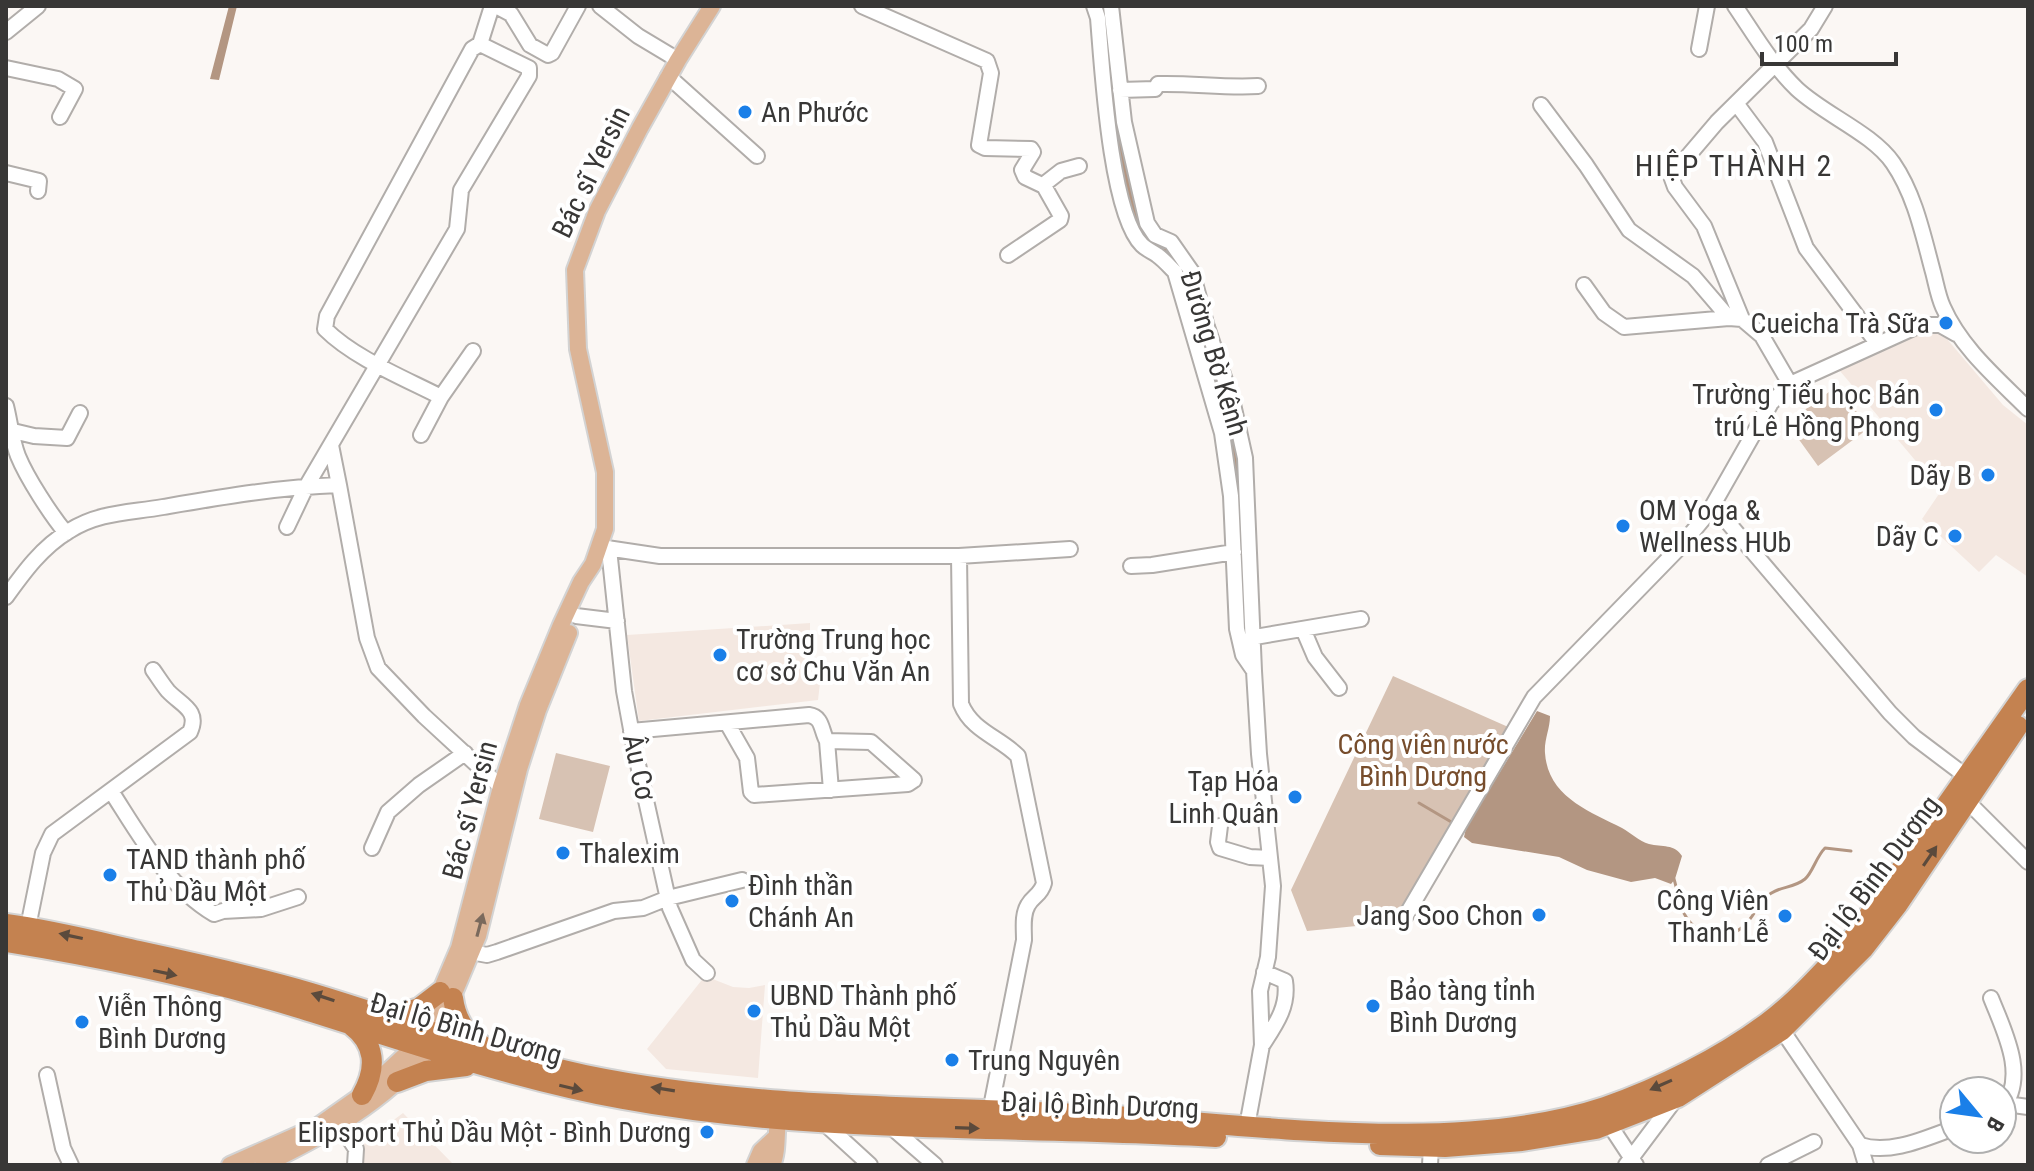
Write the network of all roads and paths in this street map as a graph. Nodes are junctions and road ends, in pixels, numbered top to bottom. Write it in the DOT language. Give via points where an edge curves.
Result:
graph roads {
  1 [pos="38,6"];
  2 [pos="494,6"];
  3 [pos="578,6"];
  4 [pos="600,6"];
  5 [pos="712,6"];
  6 [pos="862,6"];
  7 [pos="1094,6"];
  8 [pos="1111,6"];
  9 [pos="1707,6"];
  10 [pos="1735,6"];
  11 [pos="1825,6"];
  12 [pos="6,32"];
  13 [pos="480,44"];
  14 [pos="1699,49"];
  15 [pos="678,60"];
  16 [pos="1776,64"];
  17 [pos="6,68"];
  18 [pos="668,76"];
  19 [pos="1258,86"];
  20 [pos="1120,90"];
  21 [pos="1736,103"];
  22 [pos="1541,105"];
  23 [pos="60,117"];
  24 [pos="757,156"];
  25 [pos="1079,166"];
  26 [pos="6,173"];
  27 [pos="1043,185"];
  28 [pos="38,191"];
  29 [pos="1008,255"];
  30 [pos="1584,285"];
  31 [pos="1736,318"];
  32 [pos="1959,336"];
  33 [pos="1877,343"];
  34 [pos="473,351"];
  35 [pos="379,365"];
  36 [pos="1790,384"];
  37 [pos="441,397"];
  38 [pos="6,406"];
  39 [pos="2028,409"];
  40 [pos="80,413"];
  41 [pos="13,431"];
  42 [pos="421,435"];
  43 [pos="331,445"];
  44 [pos="339,485"];
  45 [pos="306,487"];
  46 [pos="1713,505"];
  47 [pos="287,527"];
  48 [pos="66,533"];
  49 [pos="604,548"];
  50 [pos="1070,549"];
  51 [pos="1234,552"];
  52 [pos="959,556"];
  53 [pos="593,564"];
  54 [pos="1131,566"];
  55 [pos="6,597"];
  56 [pos="576,616"];
  57 [pos="1361,619"];
  58 [pos="617,621"];
  59 [pos="1303,629"];
  60 [pos="1255,637"];
  61 [pos="553,657"];
  62 [pos="153,670"];
  63 [pos="1254,671"];
  64 [pos="1339,688"];
  65 [pos="2028,689"];
  66 [pos="2028,710"];
  67 [pos="727,723"];
  68 [pos="631,731"];
  69 [pos="827,741"];
  70 [pos="465,753"];
  71 [pos="1967,777"];
  72 [pos="507,790"];
  73 [pos="831,790"];
  74 [pos="111,791"];
  75 [pos="1967,801"];
  76 [pos="1220,826"];
  77 [pos="372,848"];
  78 [pos="492,854"];
  79 [pos="1270,858"];
  80 [pos="2028,862"];
  81 [pos="742,880"];
  82 [pos="298,897"];
  83 [pos="668,898"];
  84 [pos="1405,917"];
  85 [pos="6,924"];
  86 [pos="20,938"];
  87 [pos="471,952"];
  88 [pos="1264,972"];
  89 [pos="707,973"];
  90 [pos="447,995"];
  91 [pos="1991,998"];
  92 [pos="387,1018"];
  93 [pos="351,1025"];
  94 [pos="1782,1030"];
  95 [pos="426,1040"];
  96 [pos="1262,1045"];
  97 [pos="487,1058"];
  98 [pos="47,1075"];
  99 [pos="2012,1075"];
  100 [pos="397,1082"];
  101 [pos="362,1095"];
  102 [pos="1678,1097"];
  103 [pos="990,1112"];
  104 [pos="1606,1116"];
  105 [pos="777,1119"];
  106 [pos="821,1121"];
  107 [pos="340,1125"];
  108 [pos="889,1125"];
  109 [pos="1247,1126"];
  110 [pos="1938,1133"];
  111 [pos="1814,1142"];
  112 [pos="1860,1145"];
  113 [pos="1431,1156"];
  114 [pos="263,1161"];
  115 [pos="1631,1163"];
  116 [pos="71,1165"];
  117 [pos="230,1165"];
  118 [pos="355,1165"];
  119 [pos="755,1165"];
  120 [pos="772,1165"];
  121 [pos="870,1165"];
  122 [pos="935,1165"];
  123 [pos="1768,1165"];
  124 [pos="1866,1165"];
  1 -- 12 [label="street"];
  2 -- 3 [label="street" via="511,14 530,45 548,55"];
  2 -- 13 [label="street"];
  4 -- 15 [label="street"];
  5 -- 15 [label="main road, Bác sĩ Yersin"];
  6 -- 27 [label="street" via="987,61 991,73 979,145 1031,149 1022,170 1028,180"];
  7 -- 51 [label="street" via="1112,158 1123,203 1142,245 1175,272 1222,433"];
  8 -- 20 [label="street, Đường Bờ Kênh"];
  9 -- 14 [label="street"];
  10 -- 16 [label="street"];
  11 -- 16 [label="street" via="1811,29"];
  13 -- 35 [label="street" via="520,62 529,68 529,76 461,190 457,229"];
  13 -- 35 [label="street" via="472,49 327,316 325,329 333,338"];
  15 -- 18 [label="main road, Bác sĩ Yersin"];
  16 -- 21 [label="street"];
  16 -- 32 [label="street" via="1825,113 1892,162 1913,204 1941,304"];
  17 -- 23 [label="street" via="58,79 75,89"];
  18 -- 24 [label="street"];
  18 -- 49 [label="main road, Bác sĩ Yersin" via="597,211 575,270 578,349 605,472"];
  19 -- 20 [label="street" via="1158,84 1155,89"];
  20 -- 60 [label="street, Đường Bờ Kênh" via="1147,223 1155,235 1171,242 1192,272 1233,404 1245,458"];
  21 -- 31 [label="street" via="1671,176 1704,226"];
  21 -- 33 [label="street" via="1765,142 1806,248"];
  22 -- 31 [label="street" via="1629,230 1693,276"];
  25 -- 27 [label="street"];
  26 -- 28 [label="street" via="39,181"];
  27 -- 29 [label="street" via="1060,220"];
  30 -- 31 [label="street" via="1604,313 1624,327"];
  31 -- 36 [label="street" via="1762,336"];
  32 -- 33 [label="street" via="1940,325 1920,325"];
  32 -- 39 [label="street"];
  33 -- 36 [label="street"];
  34 -- 37 [label="street"];
  35 -- 37 [label="street"];
  35 -- 43 [label="street"];
  36 -- 46 [label="street" via="1771,403"];
  37 -- 42 [label="street"];
  38 -- 41 [label="street"];
  40 -- 41 [label="street" via="67,438"];
  41 -- 48 [label="street" via="29,478"];
  43 -- 44 [label="street"];
  43 -- 45 [label="street"];
  44 -- 45 [label="street"];
  44 -- 70 [label="street" via="367,638 378,668"];
  45 -- 47 [label="street"];
  45 -- 48 [label="street" via="108,514"];
  46 -- 71 [label="street" via="1890,713"];
  46 -- 84 [label="street" via="1680,547 1534,697"];
  48 -- 55 [label="street" via="39,554"];
  49 -- 52 [label="street" via="660,556"];
  49 -- 53 [label="main road, Bác sĩ Yersin"];
  49 -- 58 [label="street, Âu Cơ"];
  50 -- 52 [label="street"];
  51 -- 54 [label="street"];
  51 -- 63 [label="street" via="1237,629 1243,655"];
  52 -- 103 [label="street" via="961,704 975,726 1018,756 1044,883 1024,916 1024,940"];
  53 -- 56 [label="main road, Bác sĩ Yersin" via="592,580"];
  53 -- 61 [label="main road, Bác sĩ Yersin"];
  56 -- 58 [label="street"];
  56 -- 61 [label="main road, Bác sĩ Yersin"];
  57 -- 59 [label="street"];
  58 -- 68 [label="street, Âu Cơ"];
  59 -- 60 [label="street"];
  59 -- 64 [label="street" via="1315,657"];
  60 -- 63 [label="street, Đường Bờ Kênh"];
  61 -- 72 [label="main road, Bác sĩ Yersin"];
  62 -- 74 [label="street" via="192,713 193,724 184,738"];
  63 -- 79 [label="street"];
  65 -- 71 [label="highway, Đại lộ Bình Dương"];
  66 -- 75 [label="highway, Đại lộ Bình Dương"];
  67 -- 68 [label="street"];
  67 -- 69 [label="street" via="814,716"];
  67 -- 73 [label="street" via="747,758 754,795"];
  68 -- 83 [label="street, Âu Cơ"];
  69 -- 73 [label="street"];
  69 -- 73 [label="street" via="871,742 914,780"];
  70 -- 72 [label="street"];
  70 -- 77 [label="street" via="388,812"];
  71 -- 104 [label="highway, Đại lộ Bình Dương, one-way" via="1860,929 1818,977 1767,1023"];
  72 -- 78 [label="main road, Bác sĩ Yersin"];
  74 -- 82 [label="street" via="167,874 214,914 261,909"];
  74 -- 86 [label="street" via="65,821 47,841"];
  75 -- 80 [label="street"];
  94 -- 75 [label="highway, Đại lộ Bình Dương, one-way" via="1863,949"];
  76 -- 79 [label="street" via="1218,842 1223,849"];
  87 -- 78 [label="main road, Bác sĩ Yersin, one-way"];
  78 -- 90 [label="main road, Bác sĩ Yersin"];
  79 -- 88 [label="street" via="1273,886"];
  81 -- 83 [label="street"];
  83 -- 87 [label="street" via="601,915 503,951"];
  83 -- 89 [label="street, Âu Cơ" via="693,960"];
  85 -- 86 [label="highway, Đại lộ Bình Dương"];
  92 -- 86 [label="highway, Đại lộ Bình Dương, one-way" via="189,962"];
  86 -- 93 [label="highway, Đại lộ Bình Dương, one-way"];
  87 -- 90 [label="main road, Bác sĩ Yersin"];
  88 -- 96 [label="street"];
  88 -- 96 [label="street" via="1285,981 1287,993 1280,1018"];
  90 -- 92 [label="highway"];
  90 -- 95 [label="main road, Bác sĩ Yersin"];
  90 -- 97 [label="highway"];
  91 -- 99 [label="street" via="2013,1059"];
  92 -- 95 [label="highway, Đại lộ Bình Dương"];
  93 -- 95 [label="highway, Đại lộ Bình Dương"];
  93 -- 101 [label="highway" via="373,1057"];
  94 -- 102 [label="highway, Đại lộ Bình Dương"];
  94 -- 112 [label="street"];
  95 -- 97 [label="highway, Đại lộ Bình Dương"];
  95 -- 100 [label="main road"];
  95 -- 101 [label="main road"];
  96 -- 109 [label="street"];
  97 -- 100 [label="highway"];
  97 -- 105 [label="highway, Đại lộ Bình Dương" via="625,1100"];
  98 -- 116 [label="street"];
  100 -- 107 [label="main road"];
  101 -- 114 [label="main road"];
  102 -- 104 [label="highway, Đại lộ Bình Dương"];
  102 -- 115 [label="street"];
  103 -- 105 [label="highway, Đại lộ Bình Dương" via="794,1094"];
  103 -- 109 [label="highway, Đại lộ Bình Dương"];
  104 -- 109 [label="highway, Đại lộ Bình Dương" via="1450,1132"];
  104 -- 113 [label="highway, Đại lộ Bình Dương" via="1522,1141"];
  104 -- 115 [label="street"];
  105 -- 106 [label="highway, Đại lộ Bình Dương"];
  105 -- 119 [label="main road"];
  105 -- 120 [label="main road"];
  106 -- 108 [label="highway, Đại lộ Bình Dương"];
  106 -- 121 [label="street"];
  107 -- 114 [label="main road"];
  107 -- 118 [label="street" via="356,1149"];
  108 -- 113 [label="highway, Đại lộ Bình Dương, one-way"];
  108 -- 122 [label="street"];
  110 -- 112 [label="street" via="1877,1148"];
  111 -- 123 [label="street"];
  112 -- 124 [label="street"];
  114 -- 117 [label="main road"];
}
